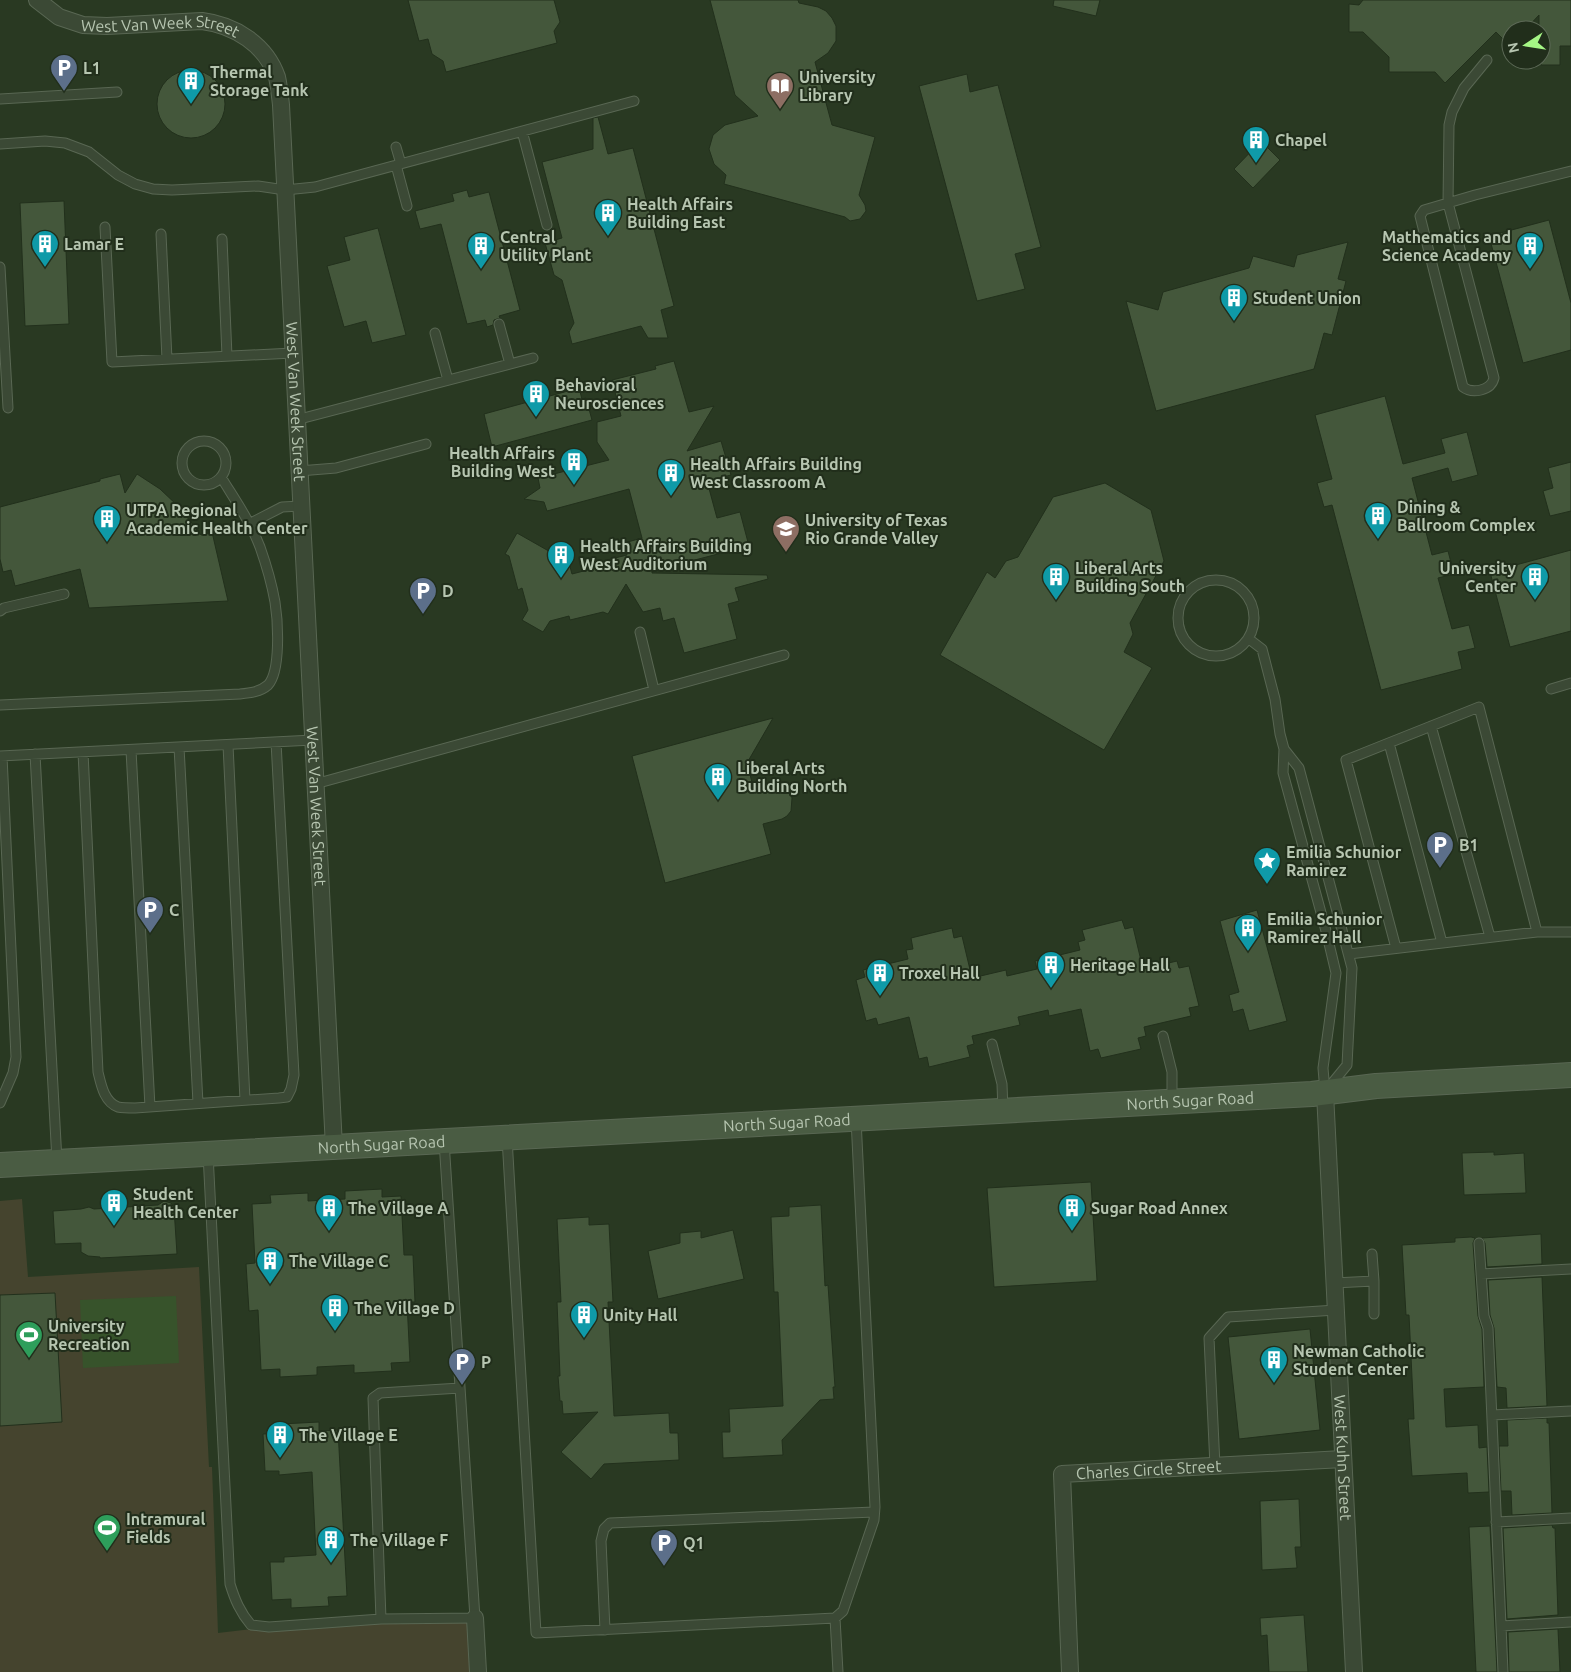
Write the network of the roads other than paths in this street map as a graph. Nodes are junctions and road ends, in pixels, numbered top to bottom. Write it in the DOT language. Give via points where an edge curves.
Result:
graph roads {
  1 [pos="37,0"];
  2 [pos="1487,60"];
  3 [pos="117,92"];
  4 [pos="0,99"];
  5 [pos="634,101"];
  6 [pos="522,131"];
  7 [pos="0,144"];
  8 [pos="396,148"];
  9 [pos="399,165"];
  10 [pos="1571,172"];
  11 [pos="285,190"];
  12 [pos="1448,203"];
  13 [pos="407,206"];
  14 [pos="547,225"];
  15 [pos="105,227"];
  16 [pos="161,234"];
  17 [pos="222,239"];
  18 [pos="0,267"];
  19 [pos="1,305"];
  20 [pos="499,324"];
  21 [pos="435,332"];
  22 [pos="292,354"];
  23 [pos="227,356"];
  24 [pos="533,358"];
  25 [pos="166,359"];
  26 [pos="510,364"];
  27 [pos="448,380"];
  28 [pos="8,408"];
  29 [pos="296,420"];
  30 [pos="426,444"];
  31 [pos="299,472"];
  32 [pos="221,477"];
  33 [pos="301,506"];
  34 [pos="249,524"];
  35 [pos="64,594"];
  36 [pos="0,610"];
  37 [pos="640,632"];
  38 [pos="1248,639"];
  39 [pos="784,655"];
  40 [pos="1571,683"];
  41 [pos="1551,689"];
  42 [pos="654,690"];
  43 [pos="0,705"];
  44 [pos="1431,726"];
  45 [pos="313,740"];
  46 [pos="276,742"];
  47 [pos="1389,743"];
  48 [pos="228,745"];
  49 [pos="179,747"];
  50 [pos="1284,749"];
  51 [pos="131,750"];
  52 [pos="83,752"];
  53 [pos="35,754"];
  54 [pos="1,756"];
  55 [pos="315,784"];
  56 [pos="1538,932"];
  57 [pos="1571,932"];
  58 [pos="1490,937"];
  59 [pos="1442,943"];
  60 [pos="1396,948"];
  61 [pos="1349,954"];
  62 [pos="1336,973"];
  63 [pos="1352,976"];
  64 [pos="1163,1036"];
  65 [pos="992,1044"];
  66 [pos="1571,1080"];
  67 [pos="1325,1093"];
  68 [pos="245,1100"];
  69 [pos="1172,1102"];
  70 [pos="0,1103"];
  71 [pos="198,1103"];
  72 [pos="150,1107"];
  73 [pos="1003,1111"];
  74 [pos="856,1119"];
  75 [pos="507,1137"];
  76 [pos="444,1141"];
  77 [pos="334,1147"];
  78 [pos="208,1154"];
  79 [pos="57,1162"];
  80 [pos="0,1164"];
  81 [pos="1479,1243"];
  82 [pos="1372,1254"];
  83 [pos="1571,1270"];
  84 [pos="1481,1274"];
  85 [pos="1374,1281"];
  86 [pos="1334,1283"];
  87 [pos="1336,1310"];
  88 [pos="1374,1314"];
  89 [pos="460,1388"];
  90 [pos="1571,1411"];
  91 [pos="1492,1415"];
  92 [pos="1343,1459"];
  93 [pos="1215,1466"];
  94 [pos="874,1512"];
  95 [pos="1571,1518"];
  96 [pos="1496,1522"];
  97 [pos="475,1618"];
  98 [pos="835,1618"];
  99 [pos="381,1619"];
  100 [pos="1571,1622"];
  101 [pos="1500,1626"];
  102 [pos="605,1630"];
  103 [pos="478,1672"];
  104 [pos="838,1672"];
  105 [pos="1070,1672"];
  106 [pos="1354,1672"];
  107 [pos="1502,1672"];
  1 -- 11 [label="street, West Van Week Street" via="59,17 83,25 202,21 217,23 247,38 270,63 279,84"];
  2 -- 12 [label="lane" via="1464,88 1452,112"];
  3 -- 4 [label="lane"];
  5 -- 6 [label="lane"];
  6 -- 9 [label="lane"];
  6 -- 14 [label="lane"];
  7 -- 11 [label="lane" via="65,143 89,152 135,184 153,189 258,186"];
  8 -- 9 [label="lane"];
  9 -- 11 [label="lane" via="315,187"];
  9 -- 13 [label="lane"];
  10 -- 12 [label="lane"];
  11 -- 22 [label="street, West Van Week Street"];
  12 -- 12 [label="lane" via="1424,210 1420,216 1463,387 1471,391 1489,388 1494,378"];
  15 -- 25 [label="lane" via="112,362"];
  16 -- 25 [label="lane"];
  17 -- 23 [label="lane"];
  18 -- 19 [label="lane"];
  19 -- 28 [label="lane"];
  20 -- 26 [label="lane"];
  21 -- 27 [label="lane"];
  22 -- 23 [label="lane"];
  22 -- 29 [label="street, West Van Week Street"];
  23 -- 25 [label="lane"];
  24 -- 26 [label="lane"];
  26 -- 27 [label="lane"];
  27 -- 29 [label="lane"];
  29 -- 31 [label="street, West Van Week Street"];
  30 -- 31 [label="lane" via="336,468"];
  31 -- 33 [label="street, West Van Week Street"];
  32 -- 32 [label="lane" via="226,464 217,444 203,441 189,446 182,459 189,478 209,484"];
  32 -- 34 [label="lane"];
  33 -- 34 [label="lane" via="282,507"];
  33 -- 45 [label="street, West Van Week Street"];
  34 -- 43 [label="lane" via="260,547 275,603 277,641 275,672 268,684 257,692"];
  35 -- 36 [label="lane"];
  37 -- 42 [label="lane"];
  38 -- 38 [label="lane" via="1254,627 1254,614 1248,596 1238,586 1214,580 1195,586 1185,595 1180,604 1178,626 1192,649 1214,657 1228,655 1240,649"];
  38 -- 50 [label="lane" via="1262,649"];
  39 -- 42 [label="lane"];
  40 -- 41 [label="lane"];
  42 -- 55 [label="lane"];
  44 -- 47 [label="lane"];
  44 -- 56 [label="lane" via="1479,706"];
  44 -- 58 [label="lane"];
  45 -- 46 [label="lane"];
  45 -- 55 [label="street, West Van Week Street"];
  46 -- 48 [label="lane"];
  46 -- 68 [label="lane" via="294,1075 287,1097"];
  47 -- 59 [label="lane"];
  47 -- 60 [label="lane" via="1346,760"];
  48 -- 49 [label="lane"];
  48 -- 68 [label="lane"];
  49 -- 51 [label="lane"];
  49 -- 71 [label="lane"];
  50 -- 61 [label="lane" via="1299,768"];
  50 -- 62 [label="lane" via="1284,773"];
  51 -- 52 [label="lane"];
  51 -- 72 [label="lane"];
  52 -- 53 [label="lane"];
  52 -- 72 [label="lane" via="98,1072 108,1099 118,1107"];
  53 -- 54 [label="lane"];
  53 -- 79 [label="lane"];
  54 -- 70 [label="lane" via="16,1057"];
  55 -- 77 [label="street, West Van Week Street"];
  56 -- 57 [label="lane"];
  56 -- 58 [label="lane"];
  58 -- 59 [label="lane"];
  59 -- 60 [label="lane"];
  60 -- 61 [label="lane"];
  61 -- 63 [label="lane"];
  62 -- 63 [label="lane"];
  62 -- 67 [label="lane" via="1323,1068"];
  63 -- 67 [label="lane" via="1347,1064"];
  64 -- 69 [label="lane" via="1172,1072"];
  65 -- 73 [label="lane" via="1002,1084"];
  66 -- 67 [label="street, North Sugar Road" via="1376,1086"];
  67 -- 69 [label="street, North Sugar Road"];
  67 -- 86 [label="street, West Kuhn Street"];
  68 -- 71 [label="lane"];
  69 -- 73 [label="street, North Sugar Road"];
  71 -- 72 [label="lane"];
  73 -- 74 [label="street, North Sugar Road"];
  74 -- 75 [label="street, North Sugar Road"];
  74 -- 94 [label="lane"];
  75 -- 76 [label="street, North Sugar Road"];
  75 -- 102 [label="lane" via="536,1633"];
  76 -- 77 [label="street, North Sugar Road"];
  76 -- 89 [label="lane"];
  77 -- 78 [label="street, North Sugar Road"];
  78 -- 79 [label="street, North Sugar Road"];
  78 -- 99 [label="lane" via="230,1584 235,1600 250,1625 269,1627"];
  79 -- 80 [label="street, North Sugar Road"];
  81 -- 84 [label="lane"];
  82 -- 85 [label="lane"];
  83 -- 84 [label="lane"];
  84 -- 91 [label="lane" via="1488,1328"];
  85 -- 86 [label="lane"];
  85 -- 88 [label="lane"];
  86 -- 87 [label="street, West Kuhn Street"];
  87 -- 92 [label="street, West Kuhn Street"];
  87 -- 93 [label="lane" via="1228,1317 1210,1338"];
  89 -- 97 [label="lane"];
  89 -- 99 [label="lane" via="380,1393 372,1398"];
  90 -- 91 [label="lane"];
  91 -- 96 [label="lane"];
  92 -- 93 [label="street, Charles Circle Street"];
  92 -- 106 [label="street, West Kuhn Street"];
  93 -- 105 [label="street, Charles Circle Street" via="1062,1474"];
  94 -- 98 [label="lane" via="844,1611"];
  94 -- 102 [label="lane" via="610,1523 604,1529 602,1541"];
  95 -- 96 [label="lane"];
  96 -- 101 [label="lane"];
  97 -- 99 [label="lane"];
  97 -- 103 [label="street"];
  98 -- 102 [label="lane"];
  98 -- 104 [label="lane"];
  100 -- 101 [label="lane"];
  101 -- 107 [label="lane"];
}
